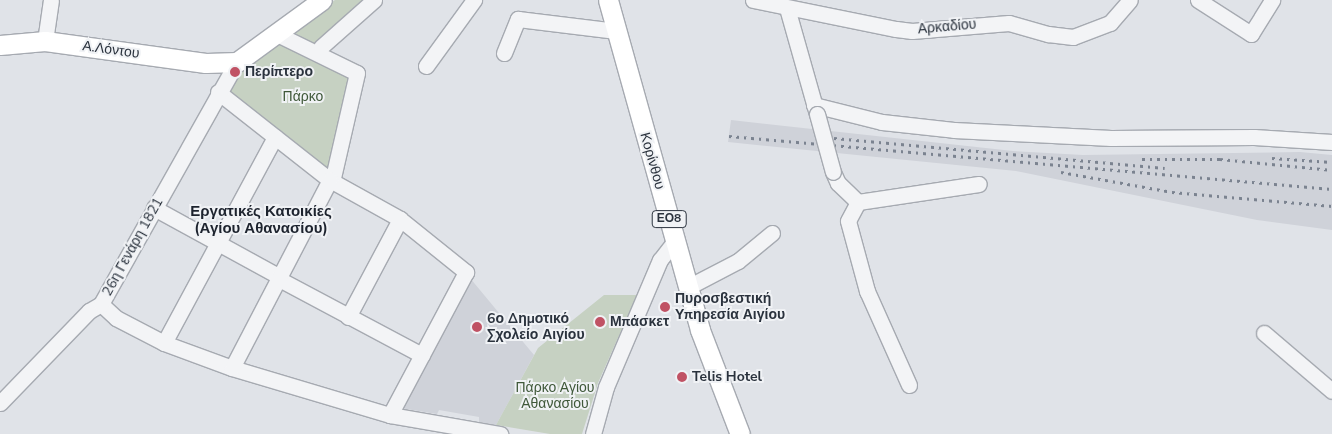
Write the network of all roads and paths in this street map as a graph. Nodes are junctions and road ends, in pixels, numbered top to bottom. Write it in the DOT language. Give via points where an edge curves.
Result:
graph roads {
  1 [pos="51,0"];
  2 [pos="322,0"];
  3 [pos="374,0"];
  4 [pos="474,0"];
  5 [pos="608,0"];
  6 [pos="753,0"];
  7 [pos="1130,0"];
  8 [pos="1198,0"];
  9 [pos="1272,0"];
  10 [pos="787,8"];
  11 [pos="616,31"];
  12 [pos="275,32"];
  13 [pos="45,41"];
  14 [pos="0,45"];
  15 [pos="321,47"];
  16 [pos="504,53"];
  17 [pos="230,62"];
  18 [pos="426,66"];
  19 [pos="218,92"];
  20 [pos="816,109"];
  21 [pos="275,137"];
  22 [pos="1332,142"];
  23 [pos="331,181"];
  24 [pos="978,184"];
  25 [pos="858,202"];
  26 [pos="154,208"];
  27 [pos="400,219"];
  28 [pos="772,233"];
  29 [pos="675,241"];
  30 [pos="219,243"];
  31 [pos="280,278"];
  32 [pos="688,287"];
  33 [pos="101,304"];
  34 [pos="348,317"];
  35 [pos="1264,333"];
  36 [pos="164,343"];
  37 [pos="422,354"];
  38 [pos="232,368"];
  39 [pos="909,385"];
  40 [pos="1332,391"];
  41 [pos="0,403"];
  42 [pos="390,415"];
  43 [pos="500,434"];
  44 [pos="593,434"];
  45 [pos="740,434"];
  1 -- 13 [label="street"];
  2 -- 12 [label="main road"];
  3 -- 15 [label="street"];
  4 -- 18 [label="street"];
  5 -- 11 [label="main road, Κορίνθου / ΕΟ8"];
  6 -- 10 [label="street, Αρκαδίου"];
  7 -- 10 [label="street, Αρκαδίου" via="1110,23 1073,37 1009,23 912,31"];
  8 -- 9 [label="street" via="1251,34"];
  10 -- 20 [label="street"];
  11 -- 16 [label="street" via="518,19"];
  11 -- 29 [label="main road, Κορίνθου / ΕΟ8"];
  12 -- 17 [label="main road"];
  12 -- 23 [label="street" via="357,73"];
  13 -- 14 [label="main road, Α.Λόντου"];
  13 -- 17 [label="main road, Α.Λόντου"];
  17 -- 19 [label="street, 26η Γενάρη 1821"];
  19 -- 21 [label="street"];
  19 -- 26 [label="street, 26η Γενάρη 1821"];
  20 -- 22 [label="street" via="882,122 954,130 1092,138 1254,137"];
  20 -- 25 [label="street, bridge" via="833,172 838,183"];
  21 -- 23 [label="street"];
  21 -- 30 [label="street"];
  23 -- 27 [label="street"];
  23 -- 31 [label="street"];
  24 -- 25 [label="street"];
  25 -- 39 [label="street" via="848,221 867,291"];
  26 -- 30 [label="street"];
  26 -- 33 [label="street, 26η Γενάρη 1821"];
  27 -- 34 [label="street"];
  27 -- 37 [label="street" via="466,272"];
  28 -- 32 [label="street" via="738,261"];
  29 -- 32 [label="main road, Κορίνθου / ΕΟ8"];
  29 -- 44 [label="street" via="660,260 606,387"];
  30 -- 31 [label="street"];
  30 -- 36 [label="street"];
  31 -- 34 [label="street"];
  31 -- 38 [label="street"];
  32 -- 45 [label="main road, Κορίνθου / ΕΟ8" via="716,378"];
  33 -- 36 [label="street" via="116,318"];
  33 -- 41 [label="street, 26η Γενάρη 1821"];
  34 -- 37 [label="street"];
  35 -- 40 [label="street"];
  36 -- 38 [label="street"];
  37 -- 42 [label="street"];
  38 -- 42 [label="street"];
  42 -- 43 [label="street"];
}
